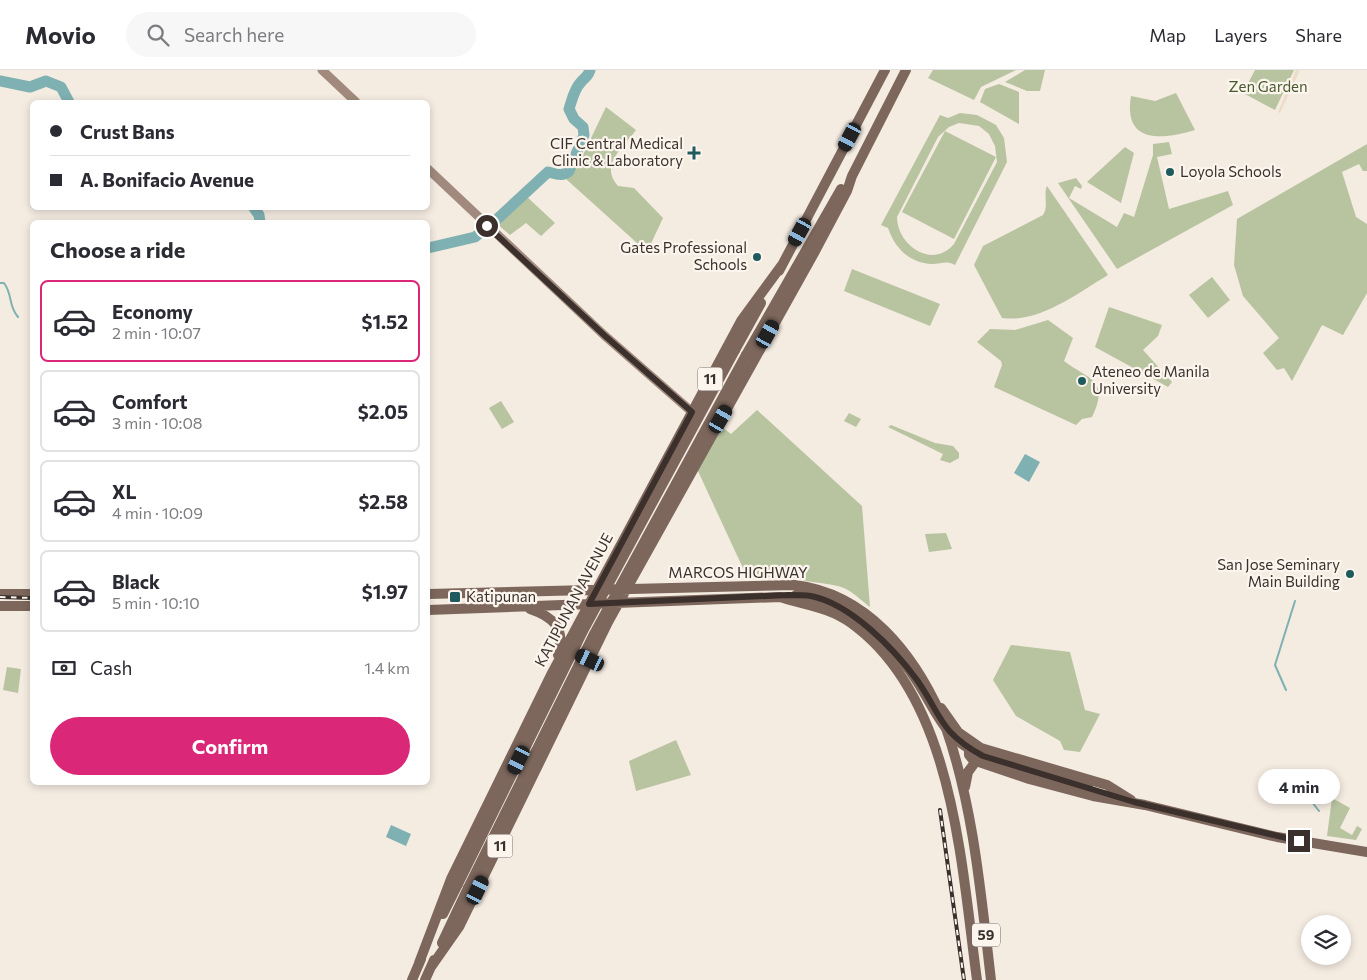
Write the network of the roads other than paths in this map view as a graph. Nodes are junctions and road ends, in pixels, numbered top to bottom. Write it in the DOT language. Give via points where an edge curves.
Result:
graph roads {
  1 [pos="322,70"];
  2 [pos="885,70"];
  3 [pos="906,70"];
  4 [pos="354,100"];
  5 [pos="430,171"];
  6 [pos="852,176"];
  7 [pos="782,265"];
  8 [pos="692,412"];
  9 [pos="645,497"];
  10 [pos="670,510"];
  11 [pos="630,525"];
  12 [pos="654,538"];
  13 [pos="608,568"];
  14 [pos="626,589"];
  15 [pos="597,590"];
  16 [pos="570,591"];
  17 [pos="0,594"];
  18 [pos="30,594"];
  19 [pos="430,594"];
  20 [pos="780,597"];
  21 [pos="634,602"];
  22 [pos="618,603"];
  23 [pos="589,604"];
  24 [pos="0,606"];
  25 [pos="30,606"];
  26 [pos="525,608"];
  27 [pos="430,610"];
  28 [pos="608,622"];
  29 [pos="566,648"];
  30 [pos="590,660"];
  31 [pos="552,673"];
  32 [pos="930,691"];
  33 [pos="540,695"];
  34 [pos="568,704"];
  35 [pos="532,712"];
  36 [pos="560,720"];
  37 [pos="980,748"];
  38 [pos="976,761"];
  39 [pos="964,798"];
  40 [pos="1135,803"];
  41 [pos="1367,852"];
  42 [pos="419,963"];
  43 [pos="431,967"];
  44 [pos="412,980"];
  45 [pos="425,980"];
  46 [pos="977,980"];
  47 [pos="992,980"];
  1 -- 4 [label="main road"];
  2 -- 7 [label="main road, KATIPUNAN AVENUE / 11"];
  3 -- 6 [label="main road, 11"];
  5 -- 8 [label="main road" via="604,335"];
  6 -- 10 [label="main road, 11" via="814,253"];
  6 -- 43 [label="main road, 11, bridge" via="841,188 746,355 593,636"];
  7 -- 8 [label="main road, KATIPUNAN AVENUE / 11" via="741,321"];
  7 -- 42 [label="main road, KATIPUNAN AVENUE / 11, bridge" via="583,631"];
  8 -- 9 [label="main road, KATIPUNAN AVENUE / 11"];
  9 -- 10 [label="main road" via="647,508 654,513"];
  9 -- 11 [label="main road, KATIPUNAN AVENUE / 11"];
  10 -- 12 [label="main road, 11"];
  11 -- 12 [label="main road"];
  11 -- 13 [label="main road, KATIPUNAN AVENUE / 11"];
  12 -- 14 [label="main road, 11"];
  13 -- 15 [label="main road, KATIPUNAN AVENUE / 11"];
  13 -- 16 [label="main road" via="592,583"];
  14 -- 15 [label="main road, 59"];
  14 -- 22 [label="main road, 11"];
  14 -- 32 [label="main road, MARCOS HIGHWAY / 59" via="795,585 824,591 855,606 892,636 911,658"];
  15 -- 16 [label="main road, 59"];
  15 -- 23 [label="main road, KATIPUNAN AVENUE / 11"];
  16 -- 19 [label="main road, 59"];
  17 -- 18 [label="main road"];
  20 -- 21 [label="main road, MARCOS HIGHWAY / 59"];
  20 -- 40 [label="main road, bridge" via="812,596 853,616 899,659 918,682 950,733 964,745 983,756"];
  20 -- 46 [label="main road, MARCOS HIGHWAY / 59" via="828,610 850,622 872,640 900,672 924,719 954,810"];
  21 -- 22 [label="main road, MARCOS HIGHWAY / 59"];
  21 -- 28 [label="main road"];
  22 -- 23 [label="main road, 59"];
  22 -- 28 [label="main road, 11"];
  23 -- 26 [label="main road, 59"];
  23 -- 29 [label="main road, KATIPUNAN AVENUE / 11"];
  24 -- 25 [label="main road"];
  26 -- 27 [label="main road, 59"];
  26 -- 31 [label="main road" via="550,617 560,631 561,646"];
  28 -- 30 [label="main road, 11"];
  29 -- 30 [label="main road"];
  29 -- 31 [label="main road, KATIPUNAN AVENUE / 11"];
  30 -- 34 [label="main road, 11"];
  31 -- 33 [label="main road, KATIPUNAN AVENUE / 11"];
  32 -- 37 [label="main road" via="958,732"];
  32 -- 39 [label="main road, MARCOS HIGHWAY / 59" via="950,741"];
  33 -- 34 [label="main road" via="552,708"];
  33 -- 35 [label="main road, KATIPUNAN AVENUE / 11"];
  34 -- 36 [label="main road, 11"];
  35 -- 36 [label="main road" via="545,710"];
  35 -- 42 [label="main road, KATIPUNAN AVENUE / 11" via="451,879"];
  36 -- 43 [label="main road, 11" via="459,927"];
  37 -- 38 [label="main road" via="971,749 968,753"];
  37 -- 40 [label="main road" via="1108,785"];
  38 -- 39 [label="main road" via="968,772"];
  38 -- 40 [label="main road" via="1042,783"];
  39 -- 47 [label="main road, MARCOS HIGHWAY / 59" via="973,838"];
  40 -- 41 [label="main road" via="1277,837"];
  42 -- 44 [label="main road, KATIPUNAN AVENUE / 11"];
  43 -- 45 [label="main road, 11"];
}
